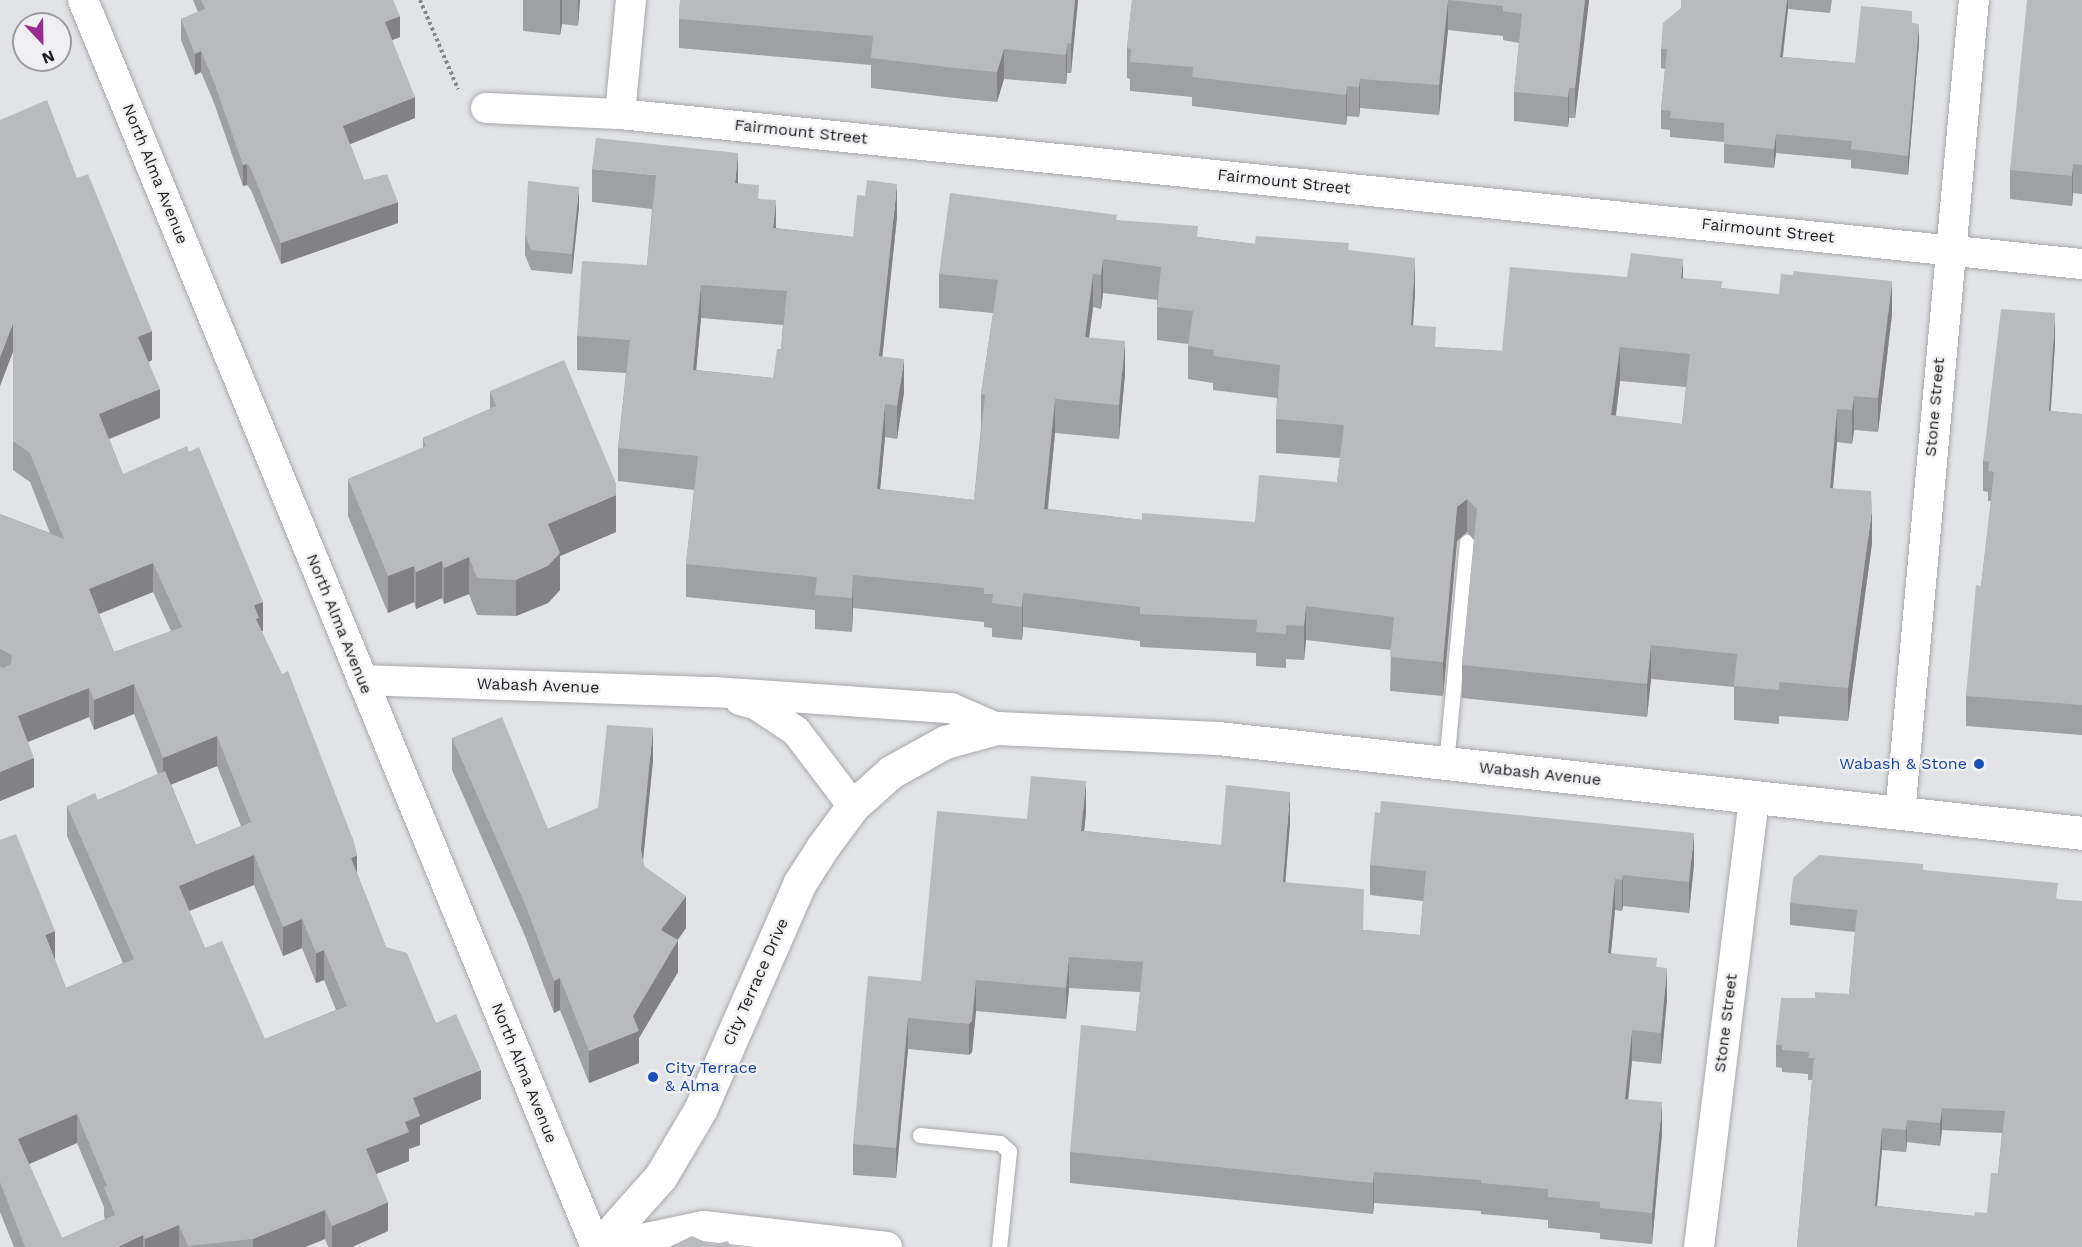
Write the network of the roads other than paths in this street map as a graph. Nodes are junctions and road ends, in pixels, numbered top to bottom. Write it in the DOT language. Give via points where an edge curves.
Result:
graph roads {
  1 [pos="83,0"];
  2 [pos="631,0"];
  3 [pos="1974,0"];
  4 [pos="486,108"];
  5 [pos="620,114"];
  6 [pos="1949,249"];
  7 [pos="2082,264"];
  8 [pos="1467,542"];
  9 [pos="362,680"];
  10 [pos="714,692"];
  11 [pos="997,728"];
  12 [pos="1446,764"];
  13 [pos="1754,799"];
  14 [pos="853,806"];
  15 [pos="1900,814"];
  16 [pos="2082,833"];
  17 [pos="920,1135"];
  18 [pos="597,1247"];
  19 [pos="604,1247"];
  20 [pos="887,1247"];
  21 [pos="999,1247"];
  22 [pos="1699,1247"];
  1 -- 9 [label="street, North Alma Avenue"];
  2 -- 5 [label="street"];
  3 -- 6 [label="street, Stone Street"];
  4 -- 5 [label="street, Fairmount Street"];
  5 -- 6 [label="street, Fairmount Street"];
  6 -- 7 [label="street, Fairmount Street"];
  6 -- 15 [label="street, Stone Street"];
  8 -- 12 [label="lane"];
  9 -- 10 [label="street, Wabash Avenue"];
  9 -- 18 [label="street, North Alma Avenue"];
  10 -- 11 [label="street, Wabash Avenue" via="951,708"];
  10 -- 14 [label="street, Wabash Avenue" via="754,704 796,731"];
  11 -- 12 [label="street, Wabash Avenue" via="1218,738"];
  11 -- 14 [label="street, Wabash Avenue" via="936,747 891,772"];
  12 -- 13 [label="street, Wabash Avenue"];
  13 -- 15 [label="street, Wabash Avenue"];
  13 -- 22 [label="street, Stone Street"];
  14 -- 18 [label="street, City Terrace Drive" via="799,884 700,1110 661,1176"];
  15 -- 16 [label="street, Wabash Avenue"];
  17 -- 21 [label="lane" via="1000,1143 1009,1151"];
  19 -- 20 [label="street" via="704,1226"];
}
